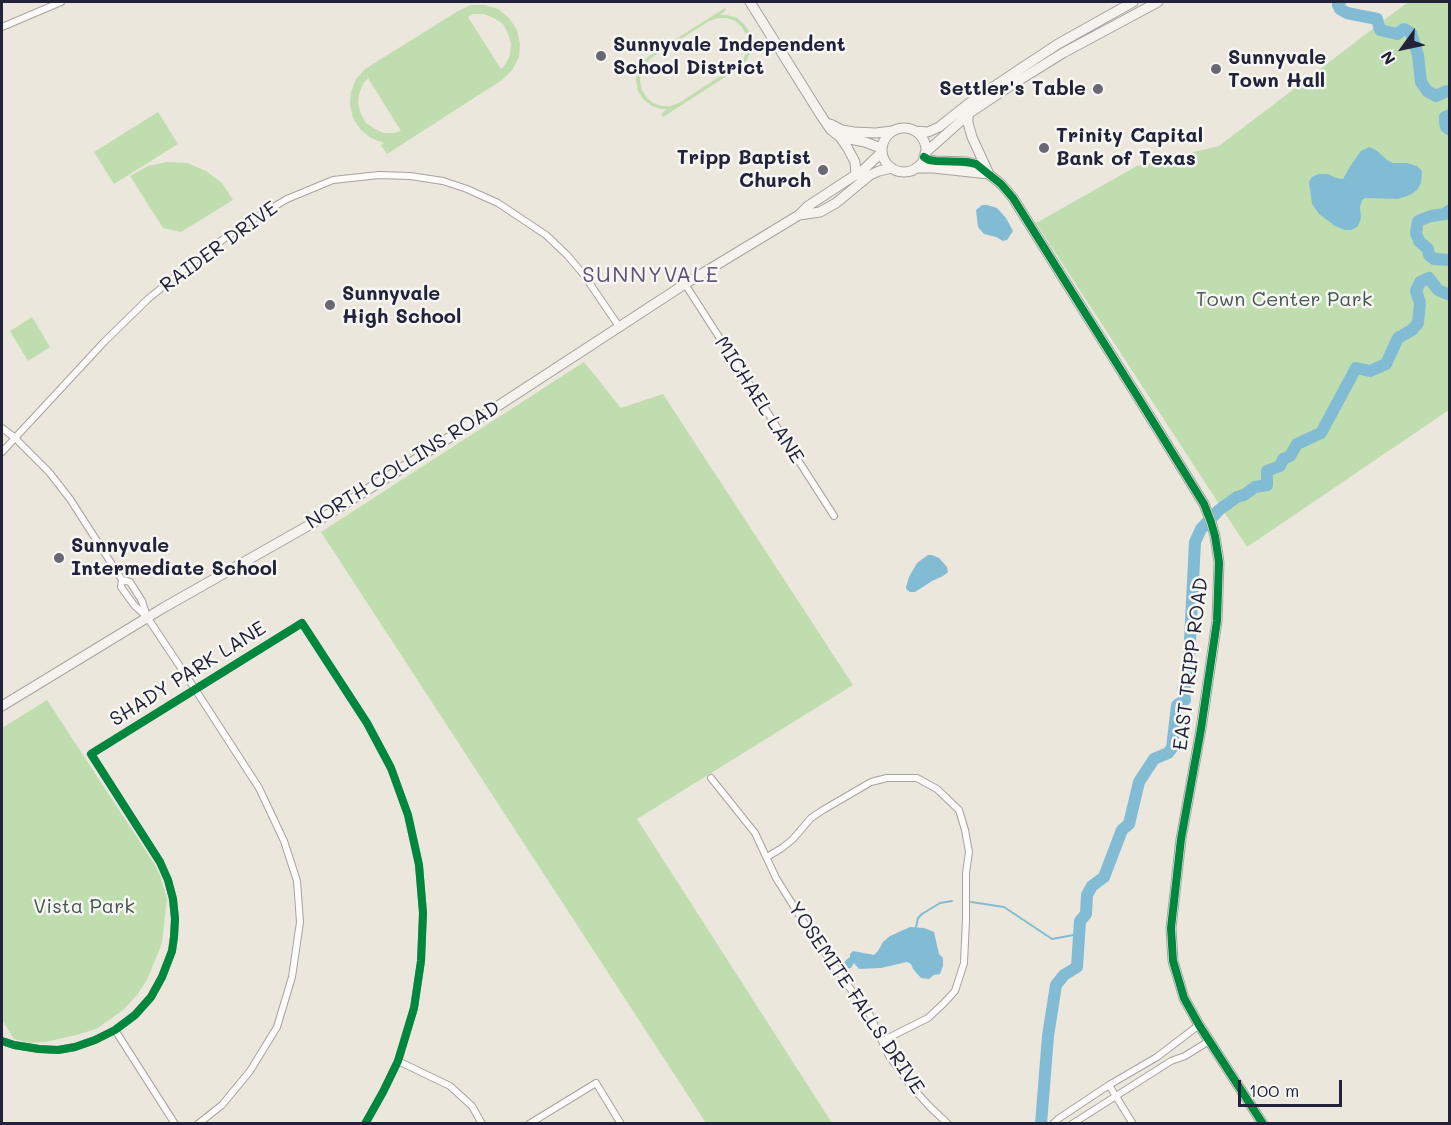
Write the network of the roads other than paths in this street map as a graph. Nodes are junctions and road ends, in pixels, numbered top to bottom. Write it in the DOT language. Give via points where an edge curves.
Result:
graph roads {
  1 [pos="61,2"];
  2 [pos="750,2"];
  3 [pos="1133,2"];
  4 [pos="1158,2"];
  5 [pos="2,27"];
  6 [pos="1076,34"];
  7 [pos="1081,43"];
  8 [pos="1022,73"];
  9 [pos="968,116"];
  10 [pos="822,117"];
  11 [pos="895,130"];
  12 [pos="915,131"];
  13 [pos="840,136"];
  14 [pos="882,151"];
  15 [pos="925,155"];
  16 [pos="892,168"];
  17 [pos="916,168"];
  18 [pos="989,174"];
  19 [pos="856,175"];
  20 [pos="799,215"];
  21 [pos="685,284"];
  22 [pos="620,328"];
  23 [pos="2,428"];
  24 [pos="14,437"];
  25 [pos="2,452"];
  26 [pos="834,516"];
  27 [pos="147,617"];
  28 [pos="195,689"];
  29 [pos="2,706"];
  30 [pos="711,778"];
  31 [pos="767,857"];
  32 [pos="1199,1025"];
  33 [pos="115,1030"];
  34 [pos="2,1041"];
  35 [pos="882,1041"];
  36 [pos="1209,1041"];
  37 [pos="398,1061"];
  38 [pos="1109,1085"];
  39 [pos="1115,1095"];
  40 [pos="175,1124"];
  41 [pos="198,1124"];
  42 [pos="365,1124"];
  43 [pos="482,1124"];
  44 [pos="529,1124"];
  45 [pos="621,1124"];
  46 [pos="948,1124"];
  47 [pos="1053,1124"];
  48 [pos="1072,1124"];
  49 [pos="1133,1124"];
  50 [pos="1263,1124"];
  1 -- 5 [label="street"];
  2 -- 10 [label="street"];
  3 -- 6 [label="street"];
  4 -- 7 [label="street"];
  6 -- 7 [label="street"];
  6 -- 8 [label="street"];
  7 -- 8 [label="street"];
  8 -- 9 [label="street"];
  8 -- 12 [label="street" via="968,104 934,130"];
  9 -- 15 [label="street"];
  9 -- 18 [label="street" via="972,137"];
  10 -- 11 [label="street" via="835,127 854,132"];
  10 -- 13 [label="street"];
  11 -- 12 [label="street"];
  11 -- 14 [label="street" via="885,139"];
  12 -- 15 [label="street" via="924,141"];
  13 -- 14 [label="street" via="866,142"];
  13 -- 19 [label="street" via="855,162"];
  14 -- 16 [label="street"];
  14 -- 19 [label="street, NORTH COLLINS ROAD"];
  15 -- 17 [label="street"];
  15 -- 18 [label="street, EAST TRIPP ROAD" via="929,160 967,162"];
  16 -- 17 [label="street" via="904,172"];
  16 -- 20 [label="street, NORTH COLLINS ROAD" via="870,175 820,212"];
  17 -- 18 [label="street"];
  18 -- 32 [label="street, EAST TRIPP ROAD" via="1012,198 1123,373 1206,509 1215,536 1219,562 1217,621 1181,839 1171,928 1173,961 1184,998"];
  19 -- 20 [label="street, NORTH COLLINS ROAD"];
  20 -- 21 [label="street, NORTH COLLINS ROAD"];
  21 -- 22 [label="street, NORTH COLLINS ROAD"];
  21 -- 26 [label="street, MICHAEL LANE"];
  22 -- 24 [label="street, RAIDER DRIVE" via="567,255 546,235 498,203 443,181 410,176 333,180 287,199 203,254 141,306"];
  22 -- 27 [label="street, NORTH COLLINS ROAD" via="337,509"];
  23 -- 24 [label="street"];
  24 -- 25 [label="street, RAIDER DRIVE"];
  24 -- 27 [label="street" via="70,499 122,580 130,582"];
  27 -- 28 [label="street"];
  27 -- 29 [label="street, NORTH COLLINS ROAD"];
  28 -- 33 [label="street, SHADY PARK LANE" via="91,754 160,862 168,880 175,919 172,951 162,977 151,997"];
  28 -- 37 [label="street, SHADY PARK LANE" via="302,623 380,745 400,791 422,889 422,961 414,1008"];
  28 -- 41 [label="street" via="259,788 284,841 297,881 300,922 292,977 277,1027 250,1071 222,1105"];
  30 -- 31 [label="street, YOSEMITE FALLS DRIVE" via="754,833"];
  31 -- 35 [label="street, YOSEMITE FALLS DRIVE" via="803,921 867,1009"];
  31 -- 35 [label="street" via="782,849 823,810 871,782 887,778 916,778 937,789 959,810 969,852 964,963 954,991 943,1004 928,1018"];
  32 -- 36 [label="street, EAST TRIPP ROAD"];
  32 -- 38 [label="street" via="1157,1057"];
  33 -- 34 [label="street" via="96,1040 58,1050"];
  33 -- 40 [label="street"];
  35 -- 46 [label="street, YOSEMITE FALLS DRIVE" via="910,1085"];
  36 -- 39 [label="street"];
  36 -- 50 [label="street, EAST TRIPP ROAD"];
  37 -- 42 [label="street"];
  37 -- 43 [label="street" via="450,1086 472,1106"];
  38 -- 39 [label="street"];
  38 -- 47 [label="street"];
  39 -- 48 [label="street"];
  39 -- 49 [label="street"];
  44 -- 45 [label="street" via="596,1083"];
}
